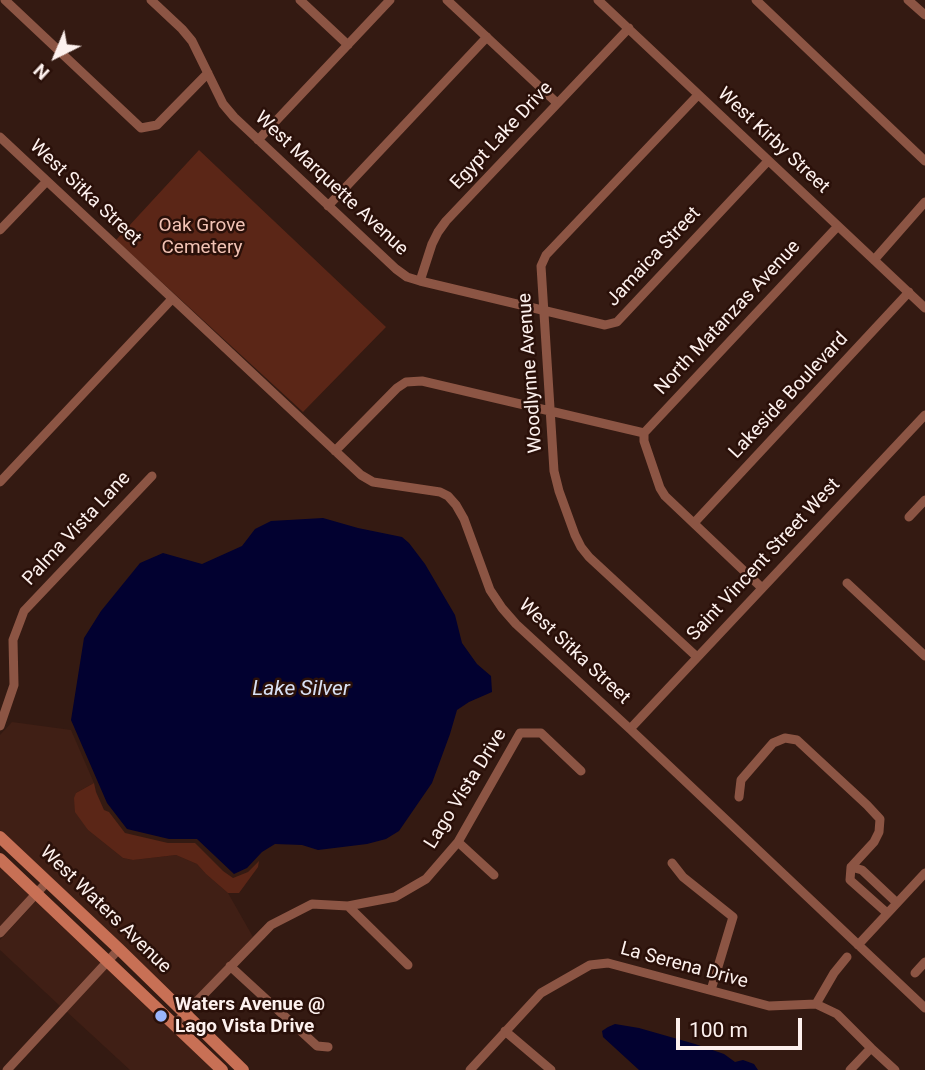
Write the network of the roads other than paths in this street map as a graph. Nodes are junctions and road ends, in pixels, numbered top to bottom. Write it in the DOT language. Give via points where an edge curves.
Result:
graph roads {
  1 [pos="5,0"];
  2 [pos="151,0"];
  3 [pos="300,0"];
  4 [pos="390,0"];
  5 [pos="447,0"];
  6 [pos="598,0"];
  7 [pos="756,0"];
  8 [pos="908,0"];
  9 [pos="925,15"];
  10 [pos="629,28"];
  11 [pos="487,37"];
  12 [pos="348,45"];
  13 [pos="208,73"];
  14 [pos="698,94"];
  15 [pos="557,103"];
  16 [pos="0,137"];
  17 [pos="258,139"];
  18 [pos="768,161"];
  19 [pos="925,161"];
  20 [pos="47,181"];
  21 [pos="925,202"];
  22 [pos="328,206"];
  23 [pos="838,226"];
  24 [pos="0,230"];
  25 [pos="874,260"];
  26 [pos="420,281"];
  27 [pos="909,292"];
  28 [pos="172,299"];
  29 [pos="925,308"];
  30 [pos="545,311"];
  31 [pos="550,411"];
  32 [pos="925,415"];
  33 [pos="644,433"];
  34 [pos="335,451"];
  35 [pos="152,476"];
  36 [pos="0,482"];
  37 [pos="925,500"];
  38 [pos="909,517"];
  39 [pos="694,523"];
  40 [pos="847,583"];
  41 [pos="762,587"];
  42 [pos="925,656"];
  43 [pos="697,657"];
  44 [pos="0,726"];
  45 [pos="630,729"];
  46 [pos="581,771"];
  47 [pos="739,797"];
  48 [pos="0,837"];
  49 [pos="458,842"];
  50 [pos="0,859"];
  51 [pos="671,863"];
  52 [pos="851,867"];
  53 [pos="925,873"];
  54 [pos="494,875"];
  55 [pos="47,882"];
  56 [pos="37,894"];
  57 [pos="897,903"];
  58 [pos="348,906"];
  59 [pos="887,913"];
  60 [pos="0,933"];
  61 [pos="858,945"];
  62 [pos="119,949"];
  63 [pos="847,957"];
  64 [pos="108,960"];
  65 [pos="925,962"];
  66 [pos="408,965"];
  67 [pos="230,966"];
  68 [pos="915,973"];
  69 [pos="711,990"];
  70 [pos="816,1004"];
  71 [pos="925,1008"];
  72 [pos="185,1014"];
  73 [pos="174,1026"];
  74 [pos="506,1031"];
  75 [pos="328,1047"];
  76 [pos="871,1048"];
  77 [pos="6,1070"];
  78 [pos="222,1070"];
  79 [pos="243,1070"];
  80 [pos="470,1070"];
  81 [pos="551,1070"];
  82 [pos="850,1070"];
  83 [pos="895,1070"];
  1 -- 13 [label="street" via="141,128 157,125"];
  2 -- 13 [label="street, West Marquette Avenue" via="192,41"];
  3 -- 12 [label="street"];
  4 -- 12 [label="street"];
  5 -- 11 [label="street"];
  6 -- 10 [label="street, West Kirby Street"];
  7 -- 19 [label="street"];
  8 -- 9 [label="street"];
  10 -- 14 [label="street, West Kirby Street"];
  10 -- 15 [label="street, Egypt Lake Drive"];
  11 -- 15 [label="street"];
  11 -- 22 [label="street"];
  12 -- 17 [label="street"];
  13 -- 17 [label="street, West Marquette Avenue" via="223,104"];
  14 -- 18 [label="street, West Kirby Street"];
  14 -- 30 [label="street, Woodlynne Avenue" via="547,255 541,266"];
  15 -- 26 [label="street, Egypt Lake Drive" via="446,221 432,244"];
  16 -- 20 [label="street, West Sitka Street"];
  17 -- 22 [label="street, West Marquette Avenue"];
  18 -- 23 [label="street, West Kirby Street"];
  18 -- 30 [label="street, Jamaica Street" via="617,323 605,325"];
  20 -- 24 [label="street"];
  20 -- 28 [label="street, West Sitka Street"];
  21 -- 25 [label="street"];
  22 -- 26 [label="street, West Marquette Avenue" via="396,269"];
  23 -- 25 [label="street, West Kirby Street"];
  23 -- 33 [label="street, North Matanzas Avenue"];
  25 -- 27 [label="street, West Kirby Street"];
  26 -- 30 [label="street, West Marquette Avenue"];
  27 -- 29 [label="street, West Kirby Street"];
  27 -- 39 [label="street, Lakeside Boulevard"];
  28 -- 34 [label="street, West Sitka Street"];
  28 -- 36 [label="street"];
  30 -- 31 [label="street, Woodlynne Avenue"];
  31 -- 33 [label="street"];
  31 -- 34 [label="street" via="422,381 406,382"];
  31 -- 43 [label="street, Woodlynne Avenue" via="554,471 581,547"];
  32 -- 41 [label="street, Saint Vincent Street West"];
  33 -- 39 [label="street" via="660,488"];
  34 -- 45 [label="street, West Sitka Street" via="373,482 448,496 464,519 485,580 502,608"];
  35 -- 44 [label="street, Palma Vista Lane" via="24,611 13,640 14,685"];
  37 -- 38 [label="street"];
  39 -- 41 [label="street"];
  40 -- 42 [label="street"];
  41 -- 43 [label="street, Saint Vincent Street West"];
  43 -- 45 [label="street, Saint Vincent Street West"];
  45 -- 61 [label="street, West Sitka Street"];
  46 -- 49 [label="street, Lago Vista Drive" via="541,733 520,733"];
  47 -- 52 [label="street" via="741,780 773,743 797,740 880,819 874,842"];
  48 -- 55 [label="main road, West Waters Avenue"];
  49 -- 54 [label="street"];
  49 -- 58 [label="street, Lago Vista Drive" via="426,879 395,897"];
  50 -- 56 [label="main road, West Waters Avenue"];
  51 -- 69 [label="street" via="733,917"];
  52 -- 57 [label="street" via="863,870"];
  52 -- 59 [label="street" via="850,880"];
  53 -- 57 [label="street"];
  55 -- 56 [label="street"];
  55 -- 62 [label="main road, West Waters Avenue"];
  56 -- 60 [label="street"];
  56 -- 64 [label="main road, West Waters Avenue"];
  57 -- 59 [label="street"];
  58 -- 66 [label="street"];
  58 -- 67 [label="street, Lago Vista Drive" via="312,904 271,925"];
  59 -- 61 [label="street"];
  61 -- 71 [label="street, West Sitka Street"];
  62 -- 64 [label="street"];
  62 -- 72 [label="main road, West Waters Avenue"];
  63 -- 70 [label="street"];
  64 -- 73 [label="main road, West Waters Avenue"];
  64 -- 77 [label="street"];
  65 -- 68 [label="street"];
  67 -- 72 [label="street, Lago Vista Drive"];
  67 -- 75 [label="street" via="317,1046"];
  69 -- 70 [label="street, La Serena Drive" via="769,1006"];
  69 -- 74 [label="street, La Serena Drive" via="608,963 590,965 541,993"];
  70 -- 76 [label="street" via="837,1014"];
  72 -- 73 [label="street, Lago Vista Drive"];
  72 -- 79 [label="main road, West Waters Avenue"];
  73 -- 78 [label="main road, West Waters Avenue"];
  74 -- 80 [label="street, La Serena Drive"];
  74 -- 81 [label="street"];
  76 -- 82 [label="street"];
  76 -- 83 [label="street"];
}
